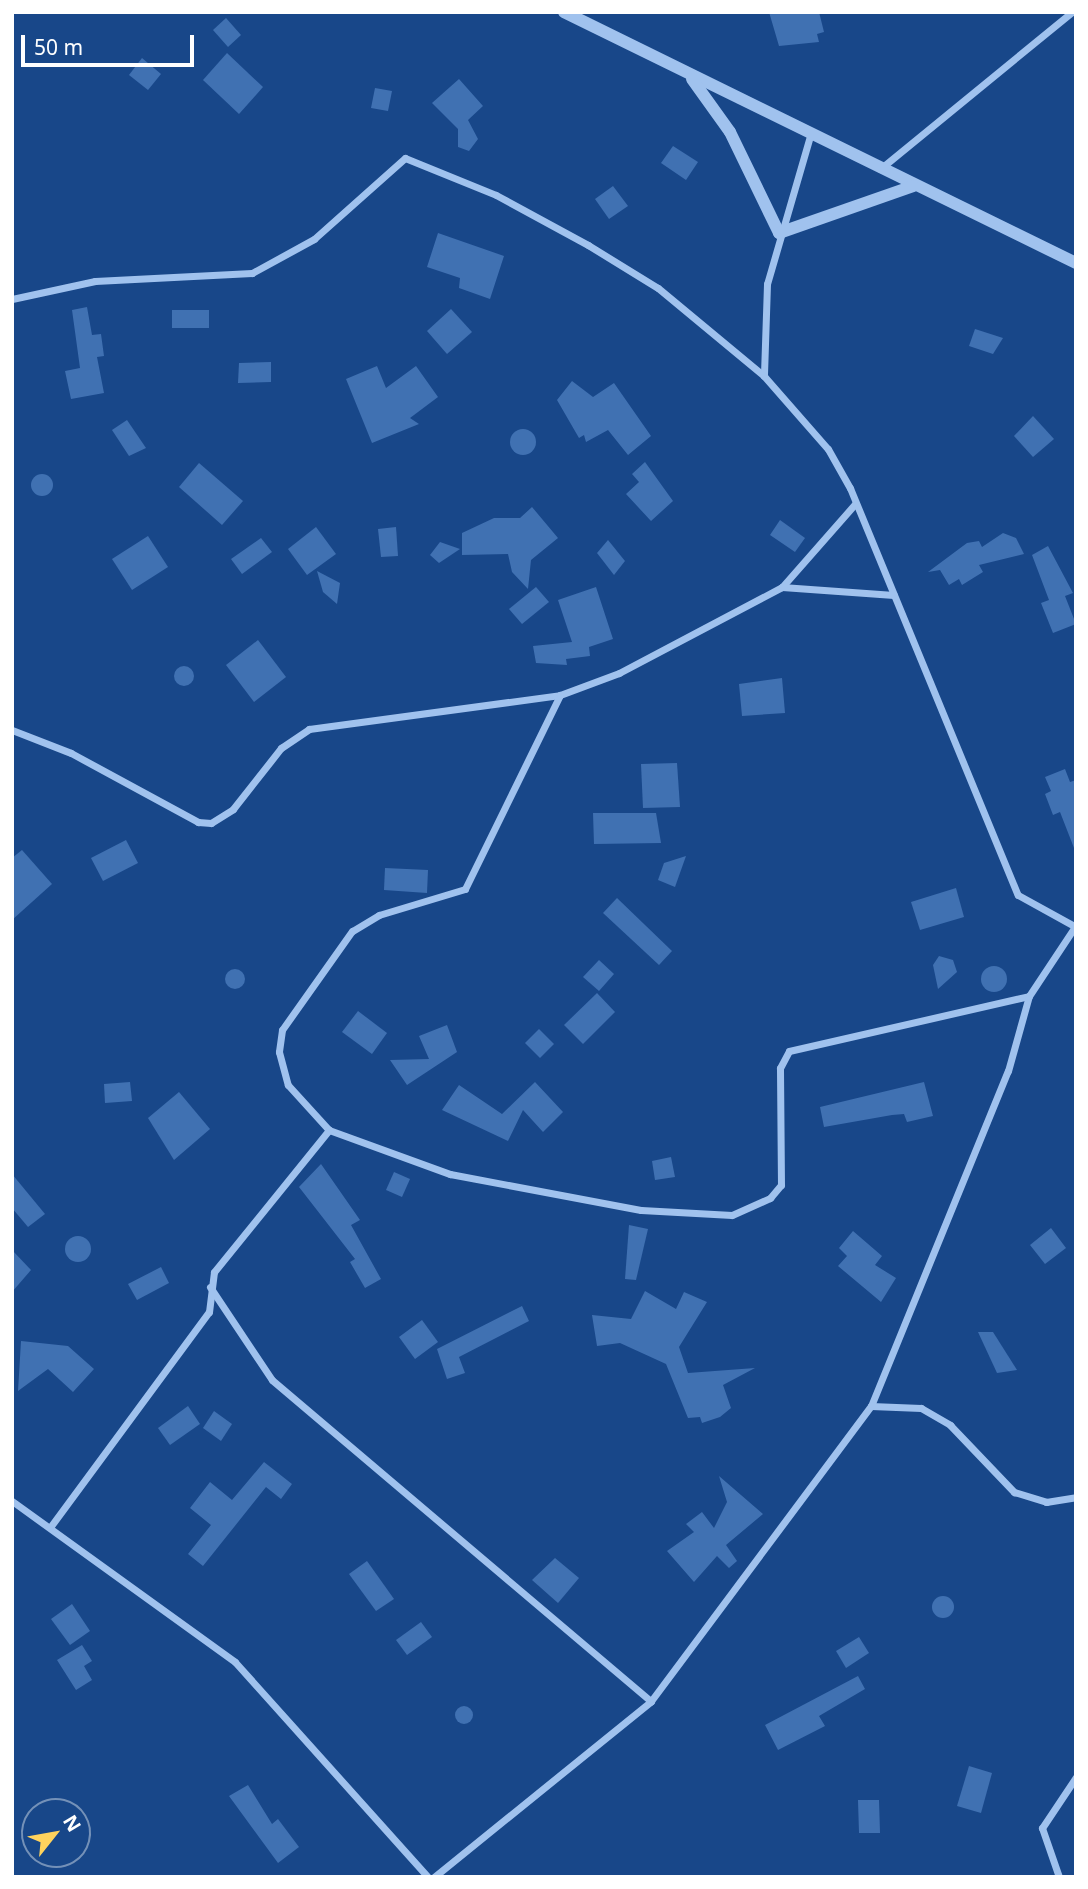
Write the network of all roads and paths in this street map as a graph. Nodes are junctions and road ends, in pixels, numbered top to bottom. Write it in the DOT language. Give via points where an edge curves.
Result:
graph roads {
  1 [pos="564,12"];
  2 [pos="1072,12"];
  3 [pos="690,76"];
  4 [pos="810,136"];
  5 [pos="879,170"];
  6 [pos="914,186"];
  7 [pos="779,233"];
  8 [pos="1074,264"];
  9 [pos="12,299"];
  10 [pos="764,376"];
  11 [pos="855,504"];
  12 [pos="782,587"];
  13 [pos="894,595"];
  14 [pos="560,695"];
  15 [pos="12,730"];
  16 [pos="1075,926"];
  17 [pos="1028,996"];
  18 [pos="329,1130"];
  19 [pos="211,1287"];
  20 [pos="871,1406"];
  21 [pos="1076,1497"];
  22 [pos="12,1501"];
  23 [pos="51,1526"];
  24 [pos="651,1700"];
  25 [pos="1076,1777"];
  26 [pos="428,1877"];
  27 [pos="434,1877"];
  28 [pos="1059,1877"];
  1 -- 3 [label="street"];
  2 -- 5 [label="street"];
  3 -- 4 [label="street"];
  3 -- 7 [label="street" via="730,132"];
  4 -- 5 [label="street"];
  4 -- 7 [label="street"];
  5 -- 6 [label="street"];
  6 -- 7 [label="street"];
  6 -- 8 [label="street"];
  7 -- 10 [label="street" via="767,284"];
  9 -- 10 [label="street" via="95,281 252,274 314,239 405,159 496,195 588,245 658,288"];
  10 -- 11 [label="street" via="828,449"];
  11 -- 12 [label="street"];
  11 -- 13 [label="street"];
  12 -- 13 [label="street"];
  12 -- 14 [label="street" via="619,673"];
  13 -- 16 [label="street" via="1018,895"];
  14 -- 15 [label="street" via="309,729 281,748 233,808 211,823 198,822 71,753"];
  14 -- 18 [label="street" via="465,889 379,915 352,931 282,1030 279,1052 288,1085"];
  16 -- 17 [label="street"];
  17 -- 18 [label="street" via="789,1051 780,1068 781,1185 770,1198 732,1215 641,1210 450,1174"];
  17 -- 20 [label="street" via="1008,1072"];
  18 -- 19 [label="street" via="251,1221"];
  19 -- 23 [label="street" via="209,1312"];
  19 -- 24 [label="street" via="272,1380"];
  20 -- 21 [label="street" via="921,1408 950,1425 1014,1492 1046,1502"];
  20 -- 24 [label="street"];
  22 -- 23 [label="street"];
  23 -- 26 [label="street" via="235,1662"];
  24 -- 27 [label="street"];
  25 -- 28 [label="street" via="1042,1828"];
}
